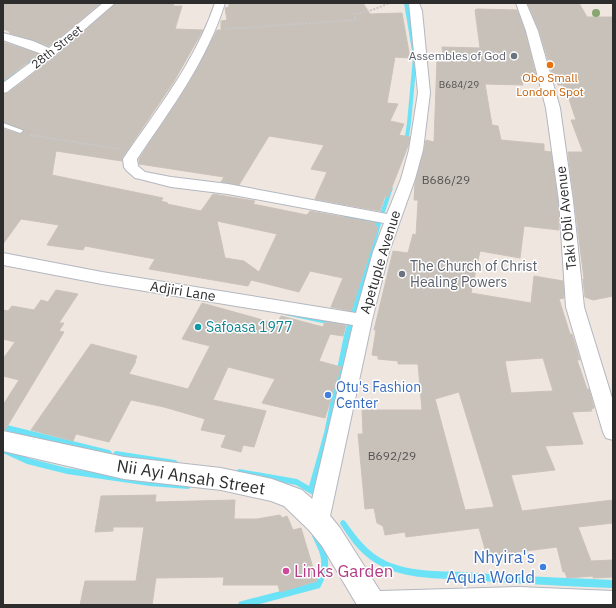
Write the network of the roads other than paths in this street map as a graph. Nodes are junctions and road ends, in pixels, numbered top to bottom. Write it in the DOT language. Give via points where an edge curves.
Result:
graph roads {
  1 [pos="110,3"];
  2 [pos="220,3"];
  3 [pos="414,3"];
  4 [pos="521,3"];
  5 [pos="3,36"];
  6 [pos="50,53"];
  7 [pos="3,89"];
  8 [pos="3,125"];
  9 [pos="20,131"];
  10 [pos="392,220"];
  11 [pos="3,259"];
  12 [pos="363,320"];
  13 [pos="613,432"];
  14 [pos="3,442"];
  15 [pos="318,521"];
  16 [pos="520,603"];
  17 [pos="372,605"];
  18 [pos="613,605"];
  1 -- 6 [label="street, 28th Street"];
  2 -- 10 [label="street" via="212,30 194,63 130,159 131,167 140,175 171,182 228,189"];
  3 -- 10 [label="street, Apetuple Avenue" via="424,93 416,150"];
  4 -- 13 [label="street, Taki Obli Avenue" via="532,31 553,108 566,201 575,308"];
  5 -- 6 [label="street"];
  6 -- 7 [label="street, 28th Street"];
  8 -- 9 [label="lane"];
  10 -- 12 [label="street, Apetuple Avenue"];
  11 -- 12 [label="street, Adjiri Lane" via="102,278"];
  12 -- 15 [label="street, Apetuple Avenue"];
  14 -- 15 [label="street, Nii Ayi Ansah Street" via="124,468 221,479 272,490 293,498"];
  15 -- 17 [label="street, Nii Ayi Ansah Street" via="332,537"];
  16 -- 17 [label="street"];
  16 -- 18 [label="street"];
}
